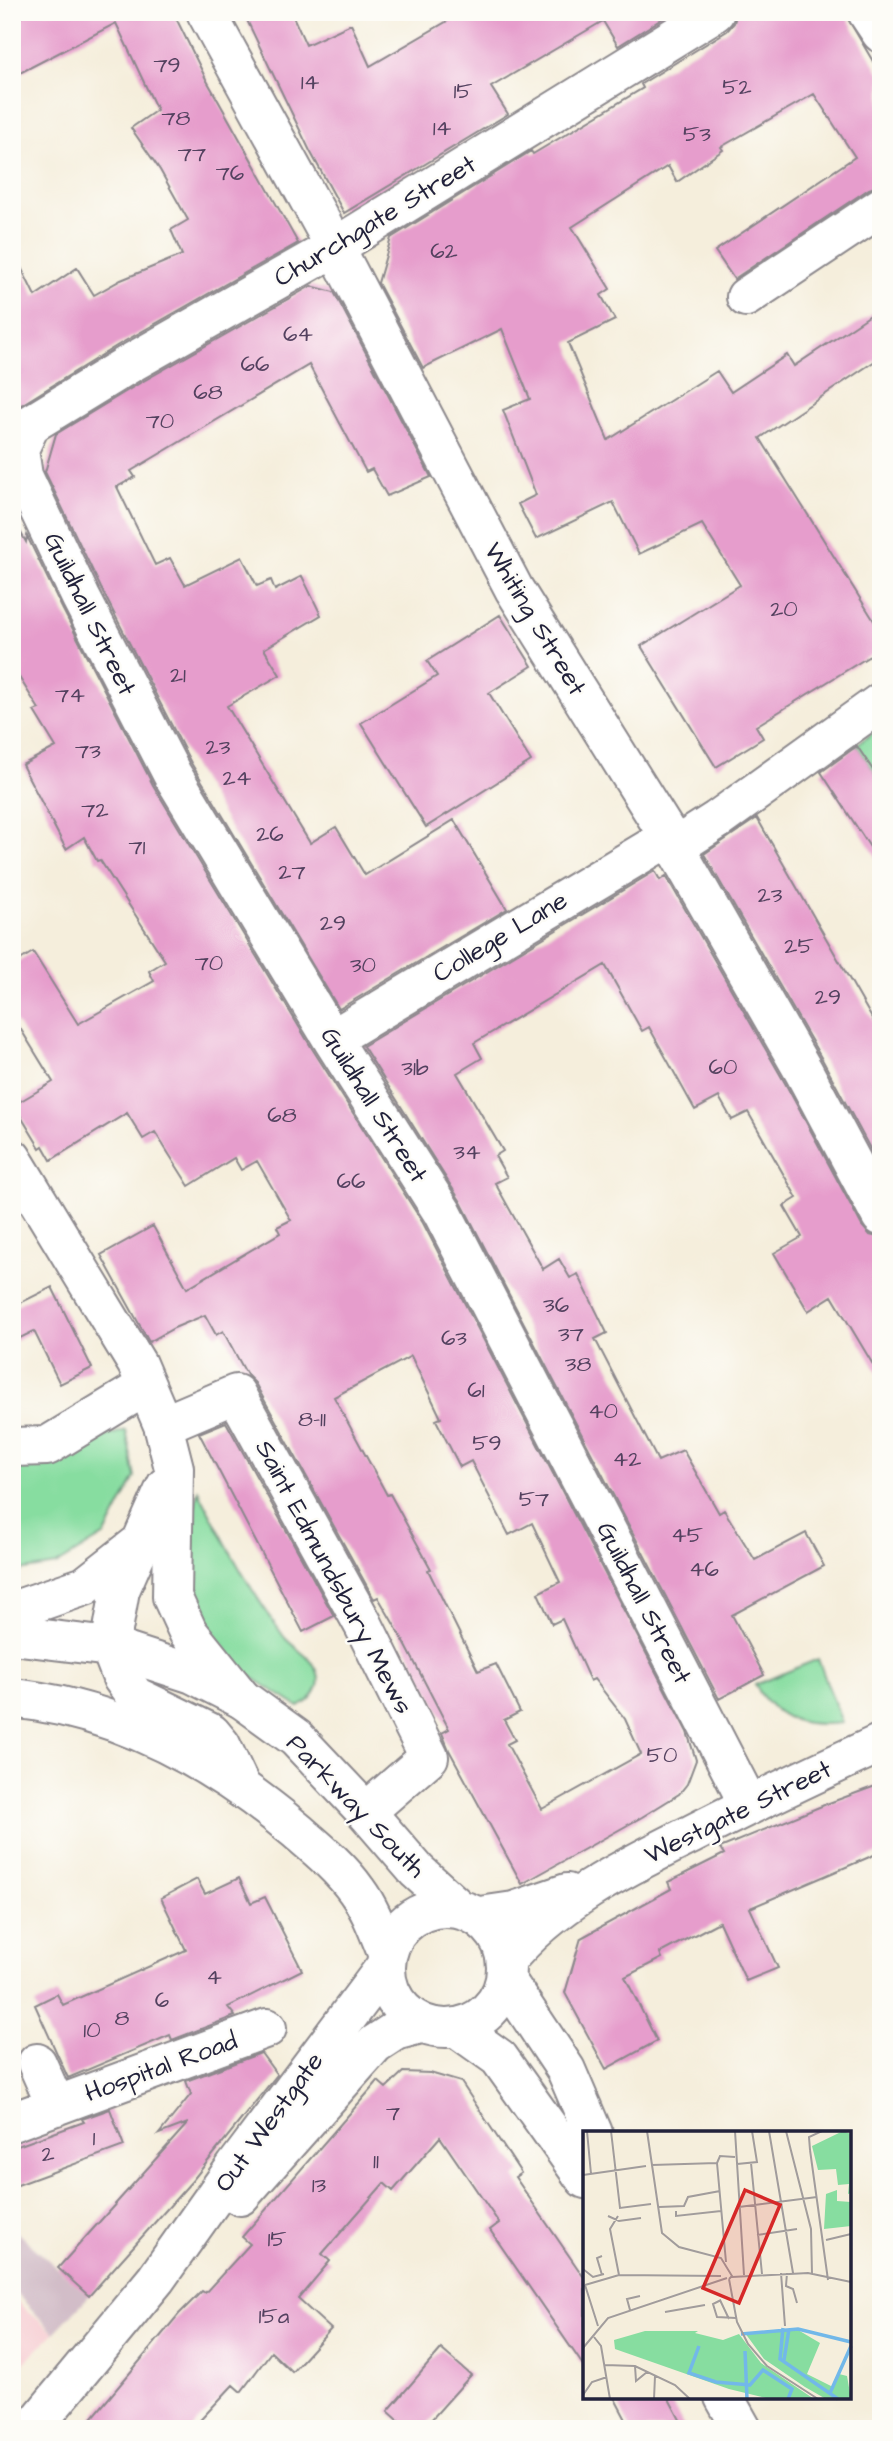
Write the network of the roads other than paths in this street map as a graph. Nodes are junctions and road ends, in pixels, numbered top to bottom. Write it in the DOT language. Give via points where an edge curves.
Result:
graph roads {
  1 [pos="206,12"];
  2 [pos="715,12"];
  3 [pos="867,12"];
  4 [pos="881,33"];
  5 [pos="881,206"];
  6 [pos="335,247"];
  7 [pos="746,296"];
  8 [pos="22,422"];
  9 [pos="881,702"];
  10 [pos="672,842"];
  11 [pos="332,1039"];
  12 [pos="12,1158"];
  13 [pos="881,1216"];
  14 [pos="146,1386"];
  15 [pos="163,1425"];
  16 [pos="12,1447"];
  17 [pos="174,1468"];
  18 [pos="140,1543"];
  19 [pos="12,1611"];
  20 [pos="12,1635"];
  21 [pos="110,1647"];
  22 [pos="12,1698"];
  23 [pos="242,1699"];
  24 [pos="881,1742"];
  25 [pos="241,1787"];
  26 [pos="749,1805"];
  27 [pos="366,1812"];
  28 [pos="595,1884"];
  29 [pos="469,1912"];
  30 [pos="386,1960"];
  31 [pos="506,1971"];
  32 [pos="439,2026"];
  33 [pos="267,2028"];
  34 [pos="37,2063"];
  35 [pos="56,2106"];
  36 [pos="12,2122"];
  37 [pos="592,2131"];
  38 [pos="583,2176"];
  39 [pos="156,2279"];
  40 [pos="725,2399"];
  41 [pos="32,2429"];
  42 [pos="742,2429"];
  1 -- 6 [label="street, Whiting Street"];
  2 -- 6 [label="street, Churchgate Street"];
  3 -- 4 [label="street"];
  5 -- 7 [label="street"];
  6 -- 8 [label="street, Churchgate Street"];
  6 -- 10 [label="street, Whiting Street" via="514,589"];
  8 -- 11 [label="street, Guildhall Street" via="23,476 81,598 172,774"];
  9 -- 10 [label="street, College Lane" via="717,820"];
  10 -- 11 [label="street, College Lane"];
  10 -- 13 [label="street, Whiting Street"];
  11 -- 26 [label="street, Guildhall Street" via="442,1212"];
  12 -- 14 [label="street"];
  14 -- 15 [label="street"];
  14 -- 16 [label="street" via="47,1446"];
  15 -- 17 [label="street"];
  15 -- 27 [label="street, Saint Edmundsbury Mews" via="236,1394 363,1624 429,1757"];
  17 -- 18 [label="street"];
  17 -- 23 [label="street" via="172,1597 188,1632"];
  18 -- 19 [label="street" via="85,1587"];
  18 -- 21 [label="street" via="120,1590"];
  20 -- 21 [label="street, Parkway South"];
  21 -- 23 [label="street, Parkway South" via="193,1674"];
  21 -- 25 [label="street" via="135,1696 211,1733"];
  22 -- 25 [label="street" via="47,1702 130,1726"];
  23 -- 27 [label="street, Parkway South" via="296,1738"];
  24 -- 26 [label="street, Westgate Street"];
  25 -- 30 [label="street" via="324,1854 356,1889 370,1912"];
  26 -- 28 [label="street, Westgate Street"];
  27 -- 29 [label="street, Parkway South" via="417,1871"];
  28 -- 29 [label="street, Westgate Street" via="514,1911"];
  28 -- 31 [label="street, Westgate Street" via="525,1938"];
  29 -- 30 [label="street" via="440,1908 422,1913 394,1936"];
  29 -- 31 [label="street" via="496,1934"];
  30 -- 32 [label="street" via="387,1985 406,2015"];
  30 -- 39 [label="street, Out Westgate"];
  31 -- 32 [label="street" via="500,1997 489,2011 474,2022"];
  31 -- 37 [label="street" via="566,2070"];
  32 -- 38 [label="street" via="499,2058"];
  32 -- 39 [label="street, Out Westgate" via="395,2031 375,2044 255,2181"];
  33 -- 35 [label="street, Hospital Road"];
  34 -- 35 [label="street, Hospital Road"];
  35 -- 36 [label="street, Hospital Road"];
  39 -- 41 [label="street, Out Westgate"];
  40 -- 42 [label="street"];
}
